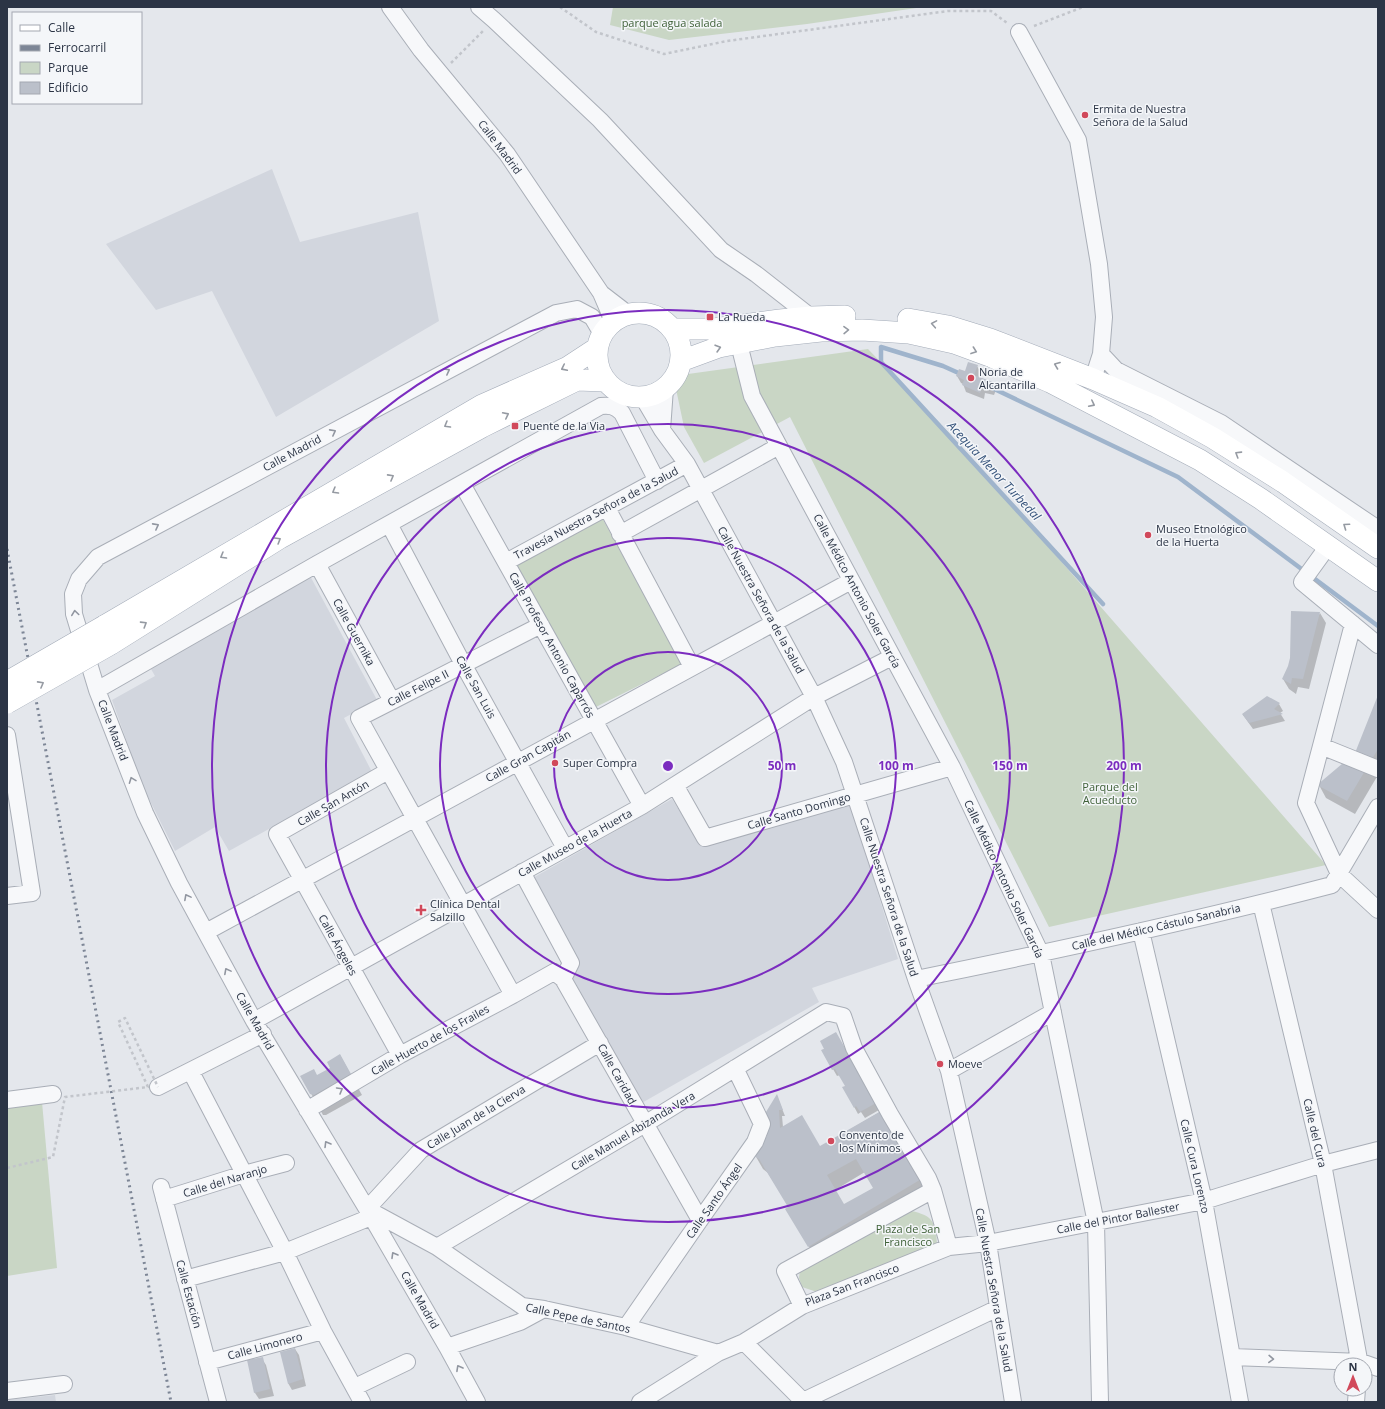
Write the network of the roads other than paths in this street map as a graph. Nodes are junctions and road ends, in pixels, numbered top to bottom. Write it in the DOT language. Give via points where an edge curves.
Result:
graph roads {
  1 [pos="390,7"];
  2 [pos="479,7"];
  3 [pos="1019,32"];
  4 [pos="811,317"];
  5 [pos="610,329"];
  6 [pos="672,329"];
  7 [pos="739,344"];
  8 [pos="1101,354"];
  9 [pos="681,361"];
  10 [pos="1093,379"];
  11 [pos="605,381"];
  12 [pos="665,388"];
  13 [pos="642,396"];
  14 [pos="662,430"];
  15 [pos="779,446"];
  16 [pos="687,464"];
  17 [pos="657,481"];
  18 [pos="462,484"];
  19 [pos="701,489"];
  20 [pos="607,508"];
  21 [pos="389,524"];
  22 [pos="1378,529"];
  23 [pos="620,534"];
  24 [pos="1328,546"];
  25 [pos="1378,548"];
  26 [pos="506,562"];
  27 [pos="317,564"];
  28 [pos="851,580"];
  29 [pos="1378,581"];
  30 [pos="773,623"];
  31 [pos="1353,624"];
  32 [pos="541,625"];
  33 [pos="107,635"];
  34 [pos="1378,645"];
  35 [pos="892,657"];
  36 [pos="463,664"];
  37 [pos="692,667"];
  38 [pos="7,682"];
  39 [pos="97,690"];
  40 [pos="814,697"];
  41 [pos="392,701"];
  42 [pos="7,703"];
  43 [pos="595,720"];
  44 [pos="7,735"];
  45 [pos="1321,746"];
  46 [pos="518,762"];
  47 [pos="952,767"];
  48 [pos="1378,769"];
  49 [pos="388,771"];
  50 [pos="675,785"];
  51 [pos="855,795"];
  52 [pos="642,806"];
  53 [pos="1378,808"];
  54 [pos="415,818"];
  55 [pos="277,834"];
  56 [pos="566,848"];
  57 [pos="522,872"];
  58 [pos="1339,874"];
  59 [pos="302,879"];
  60 [pos="7,896"];
  61 [pos="1261,903"];
  62 [pos="463,905"];
  63 [pos="1378,910"];
  64 [pos="1141,931"];
  65 [pos="206,932"];
  66 [pos="1041,954"];
  67 [pos="351,968"];
  68 [pos="558,975"];
  69 [pos="916,979"];
  70 [pos="513,995"];
  71 [pos="1053,1012"];
  72 [pos="258,1028"];
  73 [pos="600,1043"];
  74 [pos="400,1055"];
  75 [pos="735,1068"];
  76 [pos="949,1070"];
  77 [pos="191,1072"];
  78 [pos="158,1087"];
  79 [pos="53,1094"];
  80 [pos="7,1100"];
  81 [pos="306,1110"];
  82 [pos="645,1124"];
  83 [pos="1378,1150"];
  84 [pos="286,1163"];
  85 [pos="1323,1164"];
  86 [pos="244,1174"];
  87 [pos="933,1190"];
  88 [pos="162,1193"];
  89 [pos="1204,1201"];
  90 [pos="369,1213"];
  91 [pos="700,1220"];
  92 [pos="1096,1223"];
  93 [pos="988,1243"];
  94 [pos="437,1247"];
  95 [pos="948,1248"];
  96 [pos="284,1252"];
  97 [pos="185,1279"];
  98 [pos="802,1306"];
  99 [pos="998,1308"];
  100 [pos="544,1309"];
  101 [pos="626,1327"];
  102 [pos="323,1331"];
  103 [pos="744,1342"];
  104 [pos="447,1347"];
  105 [pos="718,1353"];
  106 [pos="1232,1357"];
  107 [pos="1360,1357"];
  108 [pos="207,1362"];
  109 [pos="407,1362"];
  110 [pos="1333,1362"];
  111 [pos="64,1384"];
  112 [pos="355,1387"];
  113 [pos="7,1391"];
  114 [pos="804,1401"];
  115 [pos="218,1402"];
  116 [pos="362,1402"];
  117 [pos="477,1402"];
  118 [pos="640,1402"];
  119 [pos="1013,1402"];
  120 [pos="1100,1402"];
  121 [pos="1240,1402"];
  1 -- 5 [label="street, Calle Madrid" via="508,154 601,293"];
  2 -- 4 [label="street" via="600,120 721,250"];
  3 -- 8 [label="street" via="1078,140 1099,264 1104,317"];
  4 -- 6 [label="main road" via="714,329"];
  10 -- 4 [label="main road, one-way" via="990,339 948,326 902,318 852,315"];
  5 -- 6 [label="main road" via="644,313 660,318"];
  5 -- 11 [label="main road" via="598,366"];
  5 -- 33 [label="main road, one-way" via="568,367 482,405"];
  39 -- 5 [label="street, Calle Madrid, one-way" via="74,614 73,594 79,579 98,556 556,313 578,309"];
  6 -- 9 [label="main road" via="680,344"];
  9 -- 7 [label="main road, one-way" via="719,347"];
  7 -- 15 [label="street, Calle Médico Antonio Soler García" via="752,396"];
  7 -- 24 [label="main road, one-way" via="775,336 862,330 909,333 954,343 1050,382 1200,460"];
  8 -- 10 [label="street"];
  8 -- 22 [label="street" via="1116,370 1221,423"];
  9 -- 12 [label="main road" via="676,376"];
  25 -- 10 [label="main road, one-way" via="1283,482 1213,438 1158,407"];
  11 -- 13 [label="main road" via="618,392 634,397"];
  33 -- 11 [label="main road, one-way" via="482,427 577,380"];
  12 -- 13 [label="main road" via="651,396"];
  12 -- 14 [label="street"];
  13 -- 14 [label="street, Calle Nuestra Señora de la Salud"];
  14 -- 16 [label="street, Calle Nuestra Señora de la Salud"];
  15 -- 19 [label="street"];
  15 -- 28 [label="street, Calle Médico Antonio Soler García"];
  16 -- 17 [label="street, Travesía Nuestra Señora de la Salud"];
  16 -- 19 [label="street, Calle Nuestra Señora de la Salud"];
  17 -- 18 [label="street" via="622,413 610,405 601,406"];
  17 -- 20 [label="street, Travesía Nuestra Señora de la Salud"];
  18 -- 21 [label="street"];
  18 -- 26 [label="street, Calle Profesor Antonio Caparrós"];
  19 -- 23 [label="street"];
  19 -- 30 [label="street, Calle Nuestra Señora de la Salud"];
  20 -- 23 [label="street"];
  20 -- 26 [label="street, Travesía Nuestra Señora de la Salud"];
  21 -- 27 [label="street"];
  21 -- 36 [label="street, Calle San Luis"];
  23 -- 37 [label="street"];
  24 -- 29 [label="main road"];
  24 -- 31 [label="street" via="1302,582"];
  26 -- 32 [label="street, Calle Profesor Antonio Caparrós"];
  27 -- 39 [label="street"];
  27 -- 41 [label="street, Calle Guernika"];
  28 -- 30 [label="street, Calle Gran Capitán"];
  28 -- 35 [label="street, Calle Médico Antonio Soler García"];
  30 -- 37 [label="street, Calle Gran Capitán"];
  30 -- 40 [label="street, Calle Nuestra Señora de la Salud"];
  31 -- 34 [label="street"];
  31 -- 45 [label="street"];
  32 -- 36 [label="street, Calle Felipe II"];
  32 -- 43 [label="street, Calle Profesor Antonio Caparrós"];
  33 -- 38 [label="main road, bridge"];
  42 -- 33 [label="main road, one-way, bridge"];
  35 -- 40 [label="street, Calle Museo de la Huerta"];
  35 -- 47 [label="street, Calle Médico Antonio Soler García"];
  36 -- 41 [label="street, Calle Felipe II"];
  36 -- 46 [label="street, Calle San Luis"];
  37 -- 43 [label="street, Calle Gran Capitán"];
  65 -- 39 [label="street, Calle Madrid, one-way" via="145,813"];
  40 -- 50 [label="street, Calle Museo de la Huerta"];
  40 -- 51 [label="street, Calle Nuestra Señora de la Salud" via="844,762"];
  41 -- 49 [label="street, Calle Felipe II" via="359,718"];
  43 -- 46 [label="street, Calle Gran Capitán"];
  43 -- 52 [label="street, Calle Profesor Antonio Caparrós"];
  44 -- 60 [label="street" via="32,893"];
  45 -- 48 [label="street"];
  45 -- 58 [label="street" via="1306,803"];
  46 -- 54 [label="street, Calle Gran Capitán"];
  46 -- 56 [label="street, Calle San Luis"];
  47 -- 51 [label="street, Calle Santo Domingo"];
  47 -- 66 [label="street, Calle Médico Antonio Soler García"];
  49 -- 54 [label="street"];
  49 -- 55 [label="street, Calle San Antón"];
  50 -- 51 [label="street, Calle Santo Domingo" via="705,838"];
  50 -- 52 [label="street, Calle Museo de la Huerta"];
  51 -- 69 [label="street, Calle Nuestra Señora de la Salud"];
  52 -- 56 [label="street, Calle Museo de la Huerta"];
  53 -- 58 [label="street, Calle del Médico Cástulo Sanabria"];
  54 -- 59 [label="street, Calle Gran Capitán"];
  54 -- 62 [label="street"];
  55 -- 59 [label="street, Calle Ángeles"];
  56 -- 57 [label="street, Calle Museo de la Huerta"];
  57 -- 62 [label="street, Calle Museo de la Huerta"];
  57 -- 68 [label="street" via="571,963"];
  58 -- 61 [label="street, Calle del Médico Cástulo Sanabria" via="1332,885"];
  58 -- 63 [label="street"];
  59 -- 65 [label="street, Calle Gran Capitán"];
  59 -- 67 [label="street, Calle Ángeles"];
  61 -- 64 [label="street, Calle del Médico Cástulo Sanabria"];
  61 -- 85 [label="street, Calle del Cura"];
  62 -- 67 [label="street, Calle Museo de la Huerta"];
  62 -- 70 [label="street"];
  64 -- 66 [label="street, Calle del Médico Cástulo Sanabria"];
  64 -- 89 [label="street, Calle Cura Lorenzo"];
  72 -- 65 [label="street, Calle Madrid, one-way"];
  66 -- 69 [label="street, Calle del Médico Cástulo Sanabria"];
  66 -- 71 [label="street, Calle Médico Antonio Soler García"];
  67 -- 72 [label="street, Calle Museo de la Huerta"];
  67 -- 74 [label="street, Calle Ángeles"];
  68 -- 70 [label="street, Calle Huerto de los Frailes"];
  68 -- 73 [label="street, Calle Caridad"];
  69 -- 76 [label="street, Calle Nuestra Señora de la Salud"];
  70 -- 74 [label="street, Calle Huerto de los Frailes"];
  71 -- 76 [label="street"];
  71 -- 92 [label="street, Calle Médico Antonio Soler García"];
  72 -- 77 [label="street, Calle Museo de la Huerta"];
  72 -- 81 [label="street, Calle Madrid"];
  73 -- 82 [label="street, Calle Caridad"];
  73 -- 90 [label="street, Calle Juan de la Cierva" via="421,1150"];
  81 -- 74 [label="street, Calle Huerto de los Frailes, one-way"];
  75 -- 82 [label="street, Calle Manuel Abizanda Vera"];
  75 -- 87 [label="street, Calle Manuel Abizanda Vera" via="826,1012 843,1016 854,1048"];
  75 -- 91 [label="street, Calle Santo Ángel" via="762,1124 755,1142"];
  76 -- 93 [label="street, Calle Nuestra Señora de la Salud"];
  77 -- 78 [label="street, Calle Museo de la Huerta"];
  77 -- 86 [label="street"];
  79 -- 80 [label="street"];
  90 -- 81 [label="street, Calle Madrid, one-way"];
  82 -- 91 [label="street, Calle Caridad"];
  82 -- 94 [label="street, Calle Manuel Abizanda Vera"];
  83 -- 85 [label="street, Calle del Pintor Ballester"];
  84 -- 86 [label="street, Calle del Naranjo"];
  85 -- 89 [label="street, Calle del Pintor Ballester"];
  85 -- 107 [label="street, Calle del Cura"];
  86 -- 88 [label="street, Calle del Naranjo"];
  86 -- 96 [label="street"];
  87 -- 95 [label="street"];
  87 -- 98 [label="street, Plaza San Francisco" via="785,1271"];
  88 -- 97 [label="street, Calle Estación"];
  89 -- 92 [label="street, Calle del Pintor Ballester"];
  89 -- 106 [label="street, Calle Cura Lorenzo"];
  90 -- 94 [label="street, Calle Pepe de Santos"];
  90 -- 96 [label="street"];
  104 -- 90 [label="street, Calle Madrid, one-way"];
  91 -- 101 [label="street, Calle Santo Ángel"];
  92 -- 93 [label="street, Calle del Pintor Ballester"];
  92 -- 120 [label="street, Calle Médico Antonio Soler García"];
  93 -- 95 [label="street, Calle del Pintor Ballester"];
  93 -- 99 [label="street, Calle Nuestra Señora de la Salud"];
  94 -- 100 [label="street, Calle Pepe de Santos" via="522,1306"];
  95 -- 98 [label="street, Plaza San Francisco"];
  96 -- 97 [label="street"];
  96 -- 102 [label="street"];
  97 -- 108 [label="street, Calle Estación"];
  98 -- 103 [label="street"];
  99 -- 114 [label="street"];
  99 -- 119 [label="street, Calle Nuestra Señora de la Salud"];
  100 -- 101 [label="street, Calle Pepe de Santos"];
  100 -- 104 [label="street" via="520,1322"];
  101 -- 105 [label="street, Calle Pepe de Santos"];
  102 -- 108 [label="street, Calle Limonero"];
  102 -- 112 [label="street"];
  103 -- 105 [label="street"];
  103 -- 114 [label="street"];
  117 -- 104 [label="street, Calle Madrid, one-way"];
  105 -- 118 [label="street"];
  106 -- 110 [label="street, one-way"];
  106 -- 121 [label="street, Calle Cura Lorenzo"];
  108 -- 115 [label="street, Calle Estación"];
  109 -- 112 [label="street"];
  111 -- 113 [label="street"];
  112 -- 116 [label="street"];
}
